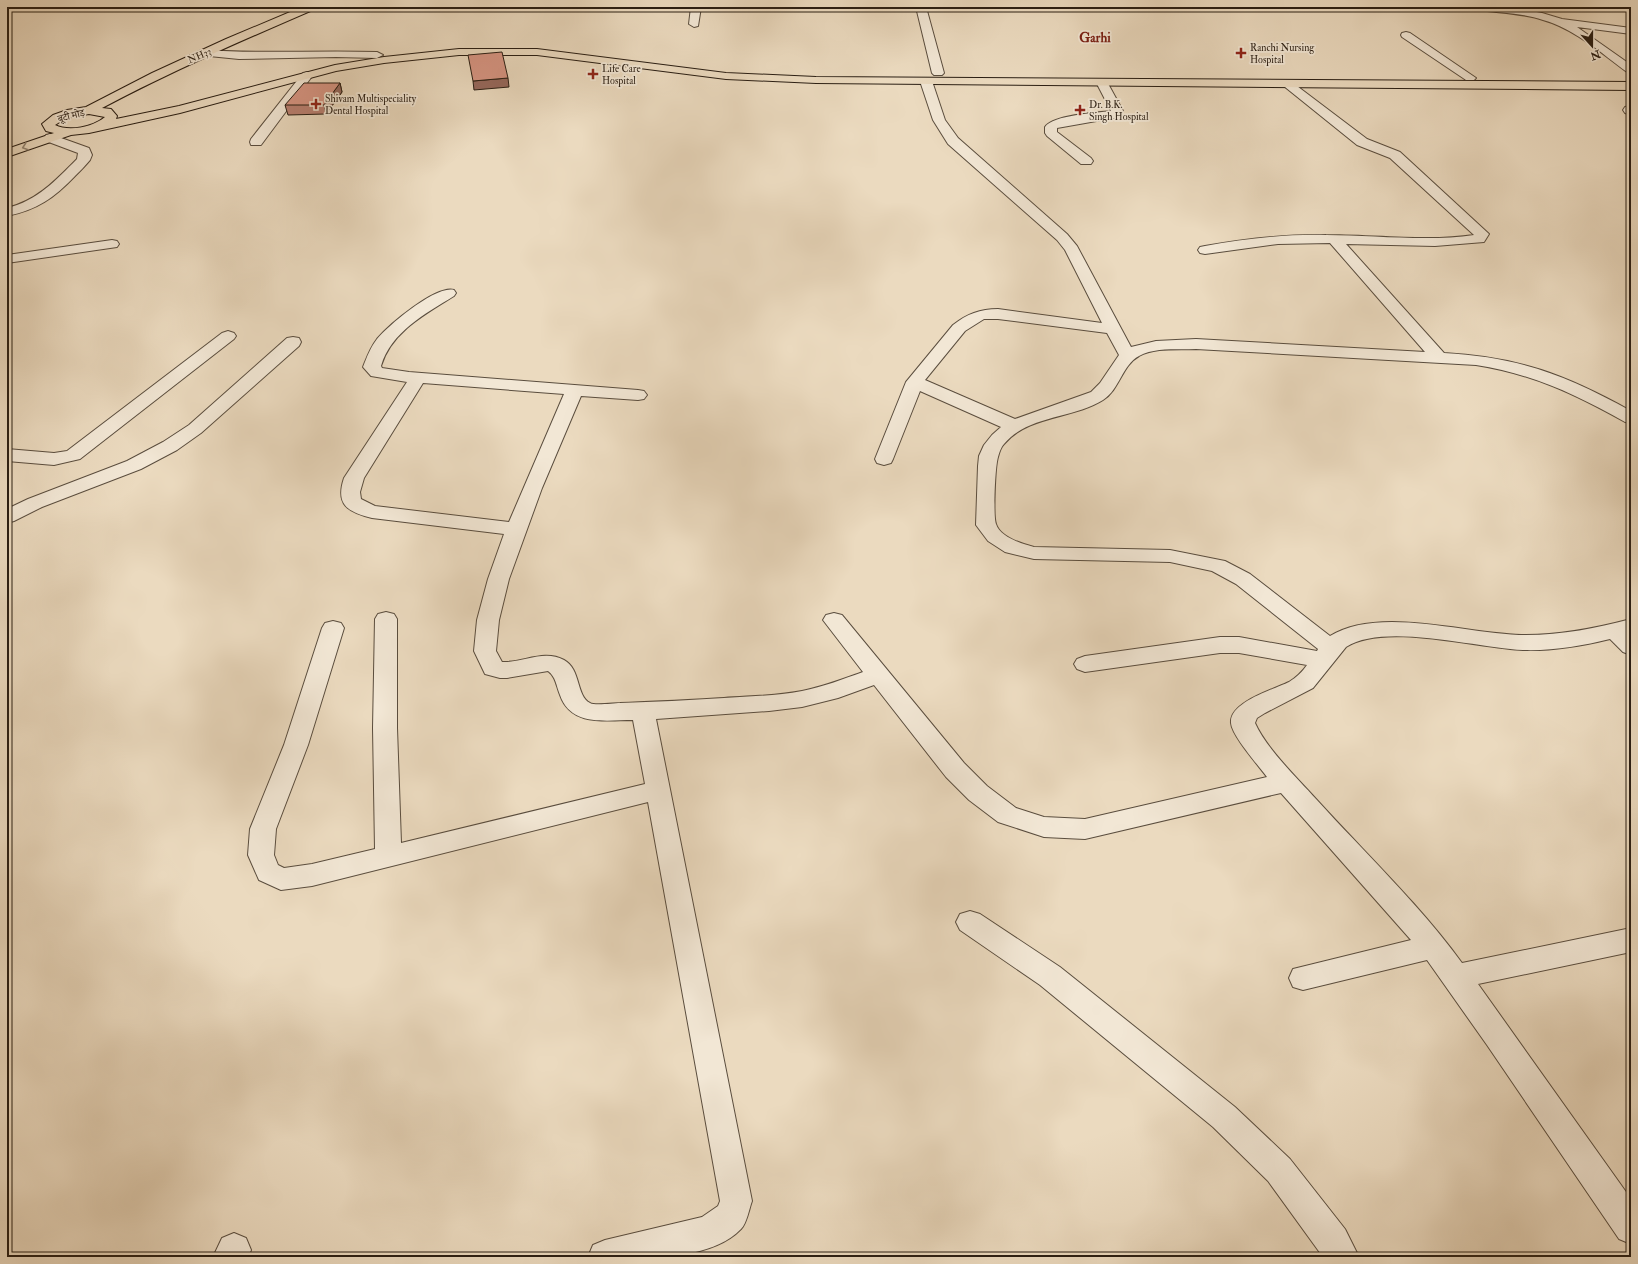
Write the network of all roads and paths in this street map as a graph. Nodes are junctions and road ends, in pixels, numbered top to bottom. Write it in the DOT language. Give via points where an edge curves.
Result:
graph roads {
  1 [pos="696,7"];
  2 [pos="921,7"];
  3 [pos="1479,7"];
  4 [pos="315,8"];
  5 [pos="1556,20"];
  6 [pos="694,24"];
  7 [pos="1631,31"];
  8 [pos="1406,35"];
  9 [pos="204,53"];
  10 [pos="377,55"];
  11 [pos="1631,70"];
  12 [pos="938,73"];
  13 [pos="307,74"];
  14 [pos="1470,78"];
  15 [pos="1631,79"];
  16 [pos="926,81"];
  17 [pos="1102,82"];
  18 [pos="1289,85"];
  19 [pos="1631,86"];
  20 [pos="90,110"];
  21 [pos="111,116"];
  22 [pos="48,124"];
  23 [pos="97,127"];
  24 [pos="69,132"];
  25 [pos="50,138"];
  26 [pos="7,142"];
  27 [pos="256,142"];
  28 [pos="7,153"];
  29 [pos="1086,161"];
  30 [pos="7,212"];
  31 [pos="1334,239"];
  32 [pos="112,244"];
  33 [pos="1205,250"];
  34 [pos="7,259"];
  35 [pos="448,293"];
  36 [pos="1114,329"];
  37 [pos="228,336"];
  38 [pos="293,342"];
  39 [pos="1128,356"];
  40 [pos="1439,358"];
  41 [pos="418,378"];
  42 [pos="915,382"];
  43 [pos="575,390"];
  44 [pos="638,395"];
  45 [pos="1631,418"];
  46 [pos="1015,426"];
  47 [pos="7,455"];
  48 [pos="884,459"];
  49 [pos="7,517"];
  50 [pos="516,529"];
  51 [pos="386,619"];
  52 [pos="834,620"];
  53 [pos="333,628"];
  54 [pos="1626,634"];
  55 [pos="1327,654"];
  56 [pos="1085,664"];
  57 [pos="878,675"];
  58 [pos="643,711"];
  59 [pos="1286,782"];
  60 [pos="659,790"];
  61 [pos="388,856"];
  62 [pos="970,922"];
  63 [pos="1631,940"];
  64 [pos="1433,947"];
  65 [pos="1456,977"];
  66 [pos="1303,978"];
  67 [pos="1628,1219"];
  68 [pos="605,1257"];
  69 [pos="1342,1257"];
  1 -- 6 [label="street"];
  2 -- 12 [label="street"];
  3 -- 5 [label="street"];
  4 -- 9 [label="main road, NH33" via="242,42"];
  5 -- 7 [label="street"];
  5 -- 11 [label="street"];
  8 -- 14 [label="street"];
  9 -- 10 [label="street" via="239,56"];
  9 -- 20 [label="main road, NH33" via="136,84"];
  10 -- 12 [label="main road" via="460,45 519,45 749,70"];
  10 -- 21 [label="main road" via="270,77 156,108"];
  12 -- 14 [label="main road"];
  13 -- 16 [label="main road" via="413,56 515,51 726,76"];
  13 -- 23 [label="main road" via="174,110"];
  13 -- 27 [label="street"];
  14 -- 15 [label="main road"];
  16 -- 17 [label="main road"];
  16 -- 36 [label="street" via="939,120 953,141 1062,237 1072,249"];
  17 -- 18 [label="main road"];
  17 -- 29 [label="street" via="1117,110 1115,114 1062,122 1051,127 1051,133"];
  18 -- 19 [label="main road"];
  18 -- 31 [label="street" via="1362,142 1395,155 1482,234 1479,239 1463,241"];
  20 -- 21 [label="main road, बूटी मोड़" via="107,112"];
  20 -- 22 [label="main road, बूटी मोड़" via="63,115"];
  21 -- 23 [label="main road, बूटी मोड़"];
  22 -- 24 [label="main road, बूटी मोड़" via="50,128"];
  22 -- 26 [label="main road"];
  23 -- 24 [label="main road, बूटी मोड़"];
  24 -- 25 [label="main road"];
  25 -- 28 [label="main road, one-way"];
  25 -- 30 [label="street" via="84,151 86,155 38,202"];
  31 -- 33 [label="street" via="1281,240"];
  31 -- 40 [label="street"];
  32 -- 34 [label="street"];
  35 -- 41 [label="street" via="407,319 393,332 374,358 372,367 377,372"];
  36 -- 39 [label="street"];
  36 -- 42 [label="street" via="985,314 959,328"];
  37 -- 47 [label="street" via="73,455 54,459"];
  38 -- 49 [label="street" via="195,429 170,446 134,465 35,503"];
  39 -- 40 [label="street" via="1149,347 1196,344"];
  39 -- 46 [label="street" via="1098,396"];
  40 -- 45 [label="street" via="1503,364 1531,371 1559,380"];
  41 -- 43 [label="street"];
  41 -- 50 [label="street" via="354,478 349,491 350,498 357,507 372,512"];
  42 -- 46 [label="street"];
  42 -- 48 [label="street"];
  43 -- 44 [label="street"];
  43 -- 50 [label="street"];
  46 -- 55 [label="street" via="998,439 988,457 986,524 995,537 1012,548 1034,553 1170,556 1218,566 1243,579"];
  50 -- 58 [label="street" via="489,606 484,652 486,661 493,668 505,670 542,663 554,664 561,668 565,676 573,702 584,711"];
  51 -- 61 [label="street"];
  52 -- 57 [label="street"];
  53 -- 61 [label="street" via="296,745 262,829 261,855 268,872 281,879 312,875"];
  54 -- 55 [label="street" via="1553,642 1512,642 1409,630 1370,630 1344,638"];
  55 -- 56 [label="street" via="1220,645"];
  55 -- 59 [label="street" via="1301,686 1244,715 1242,722 1245,732"];
  57 -- 58 [label="street" via="802,699"];
  57 -- 59 [label="street" via="955,770 978,793 1007,815 1044,827 1085,829"];
  58 -- 60 [label="street"];
  59 -- 64 [label="street"];
  60 -- 61 [label="street"];
  60 -- 68 [label="street" via="736,1201 730,1217 710,1232"];
  62 -- 69 [label="street" via="1050,976 1224,1117 1279,1170 1333,1241"];
  63 -- 65 [label="street"];
  64 -- 65 [label="street"];
  64 -- 66 [label="street"];
  65 -- 67 [label="street"];
}
